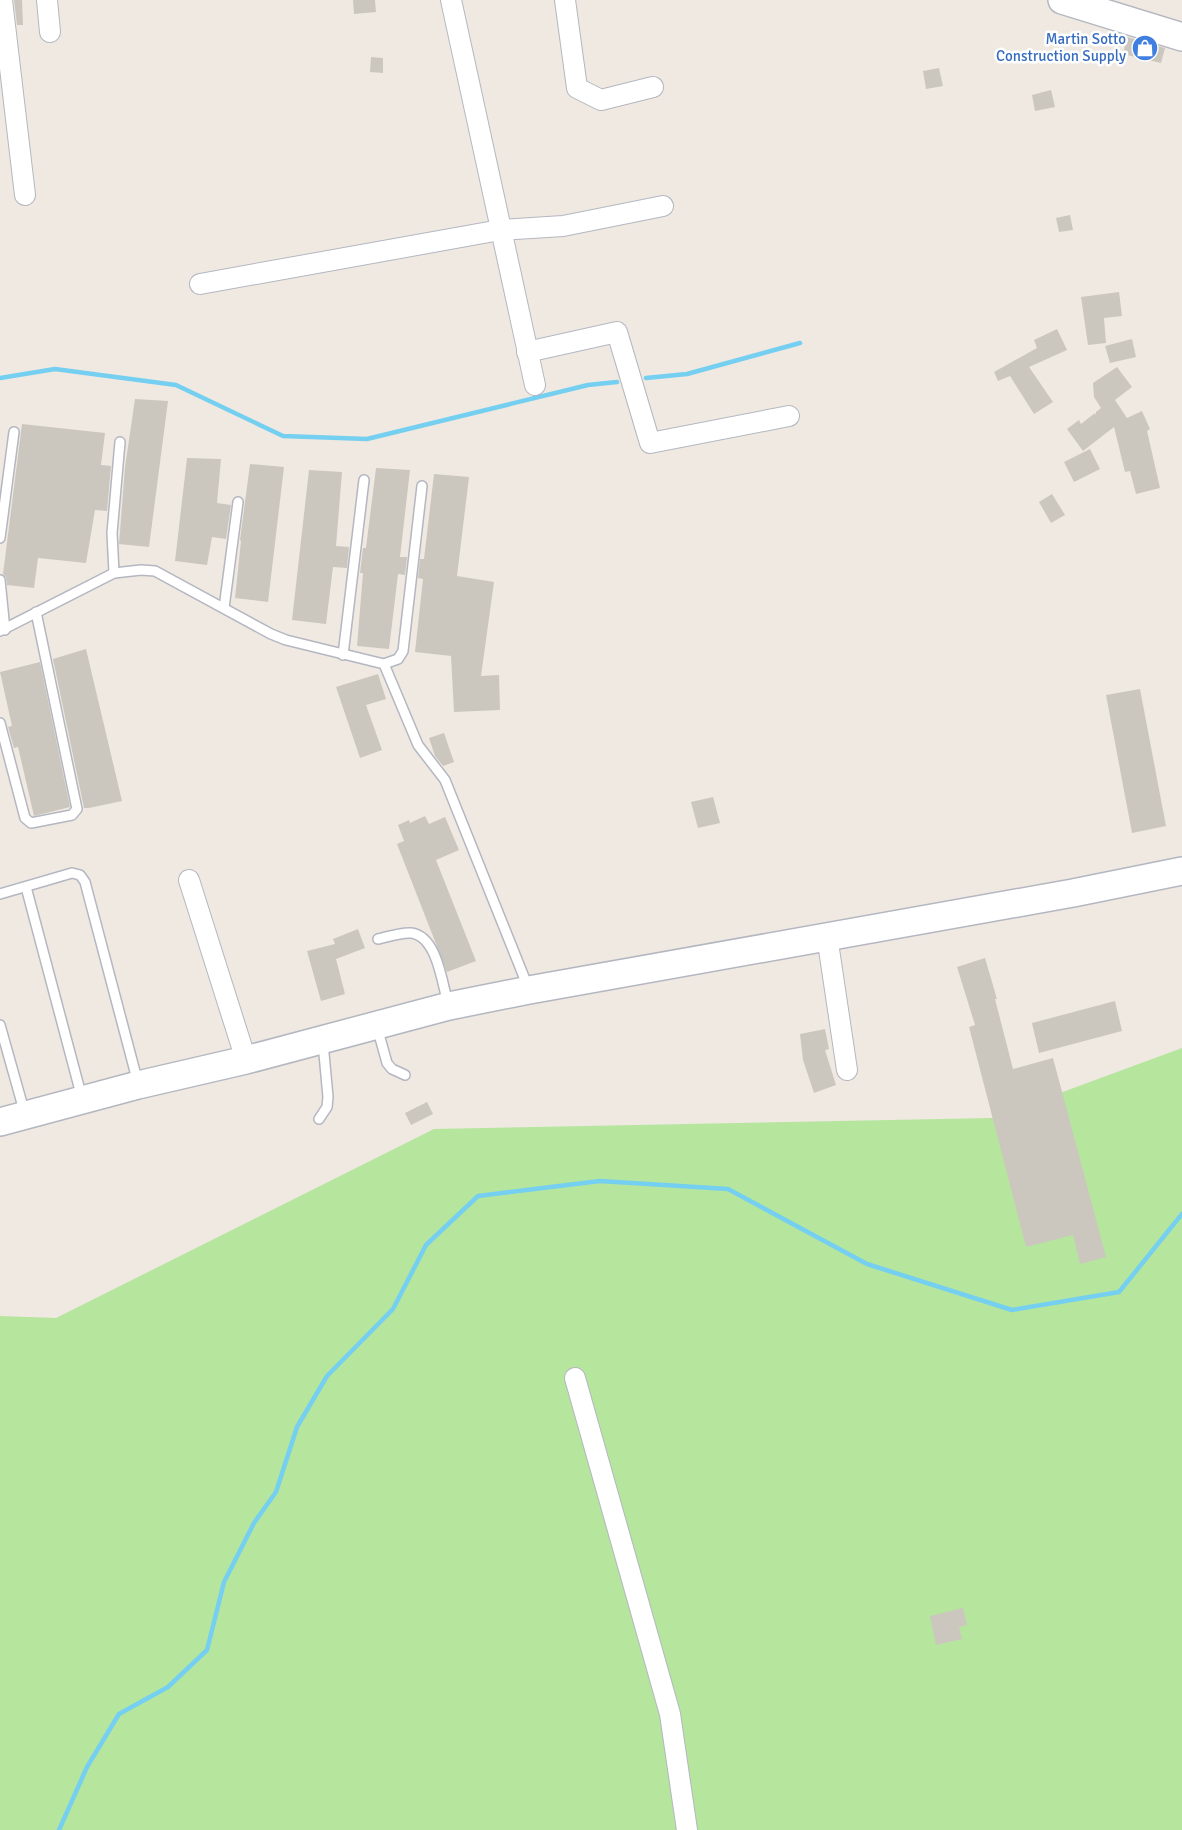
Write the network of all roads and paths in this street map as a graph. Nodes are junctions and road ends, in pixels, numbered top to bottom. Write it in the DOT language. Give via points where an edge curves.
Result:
graph roads {
  1 [pos="2,0"];
  2 [pos="47,0"];
  3 [pos="452,0"];
  4 [pos="564,0"];
  5 [pos="1062,0"];
  6 [pos="50,32"];
  7 [pos="1182,37"];
  8 [pos="653,87"];
  9 [pos="25,195"];
  10 [pos="663,206"];
  11 [pos="500,230"];
  12 [pos="200,284"];
  13 [pos="527,352"];
  14 [pos="535,385"];
  15 [pos="789,416"];
  16 [pos="15,432"];
  17 [pos="120,442"];
  18 [pos="364,480"];
  19 [pos="422,486"];
  20 [pos="238,502"];
  21 [pos="0,538"];
  22 [pos="114,573"];
  23 [pos="0,580"];
  24 [pos="224,608"];
  25 [pos="36,612"];
  26 [pos="3,631"];
  27 [pos="343,655"];
  28 [pos="384,664"];
  29 [pos="0,723"];
  30 [pos="1182,870"];
  31 [pos="189,880"];
  32 [pos="26,887"];
  33 [pos="0,894"];
  34 [pos="827,936"];
  35 [pos="378,939"];
  36 [pos="529,990"];
  37 [pos="449,1006"];
  38 [pos="0,1025"];
  39 [pos="376,1025"];
  40 [pos="322,1039"];
  41 [pos="246,1060"];
  42 [pos="847,1070"];
  43 [pos="405,1075"];
  44 [pos="138,1085"];
  45 [pos="82,1100"];
  46 [pos="13,1119"];
  47 [pos="319,1119"];
  48 [pos="574,1378"];
  49 [pos="687,1830"];
  1 -- 9 [label="street"];
  2 -- 6 [label="street"];
  3 -- 11 [label="street"];
  4 -- 8 [label="street" via="577,88 601,100"];
  5 -- 7 [label="street"];
  10 -- 11 [label="street" via="563,226"];
  11 -- 12 [label="street"];
  11 -- 13 [label="street"];
  13 -- 14 [label="street"];
  13 -- 15 [label="street" via="617,332 650,442"];
  16 -- 21 [label="lane"];
  17 -- 22 [label="lane" via="112,533"];
  18 -- 27 [label="lane"];
  19 -- 28 [label="lane" via="403,651 398,659"];
  20 -- 24 [label="lane"];
  22 -- 24 [label="lane" via="155,571"];
  22 -- 25 [label="lane"];
  23 -- 26 [label="lane"];
  24 -- 27 [label="lane" via="286,640"];
  25 -- 26 [label="lane"];
  25 -- 29 [label="lane" via="77,809 72,814 31,822 25,818"];
  27 -- 28 [label="lane"];
  28 -- 36 [label="lane" via="418,745 445,780"];
  30 -- 34 [label="street"];
  31 -- 41 [label="street"];
  32 -- 33 [label="lane"];
  32 -- 44 [label="lane" via="72,873 85,882"];
  32 -- 45 [label="lane"];
  34 -- 36 [label="street"];
  34 -- 42 [label="street"];
  35 -- 37 [label="lane" via="410,933 423,938 433,949"];
  36 -- 37 [label="street"];
  37 -- 39 [label="street"];
  38 -- 46 [label="lane"];
  39 -- 40 [label="street"];
  39 -- 43 [label="lane" via="387,1063"];
  40 -- 41 [label="street"];
  40 -- 47 [label="lane" via="328,1097"];
  41 -- 44 [label="street"];
  44 -- 45 [label="street"];
  45 -- 46 [label="street"];
  48 -- 49 [label="street" via="670,1714"];
}
